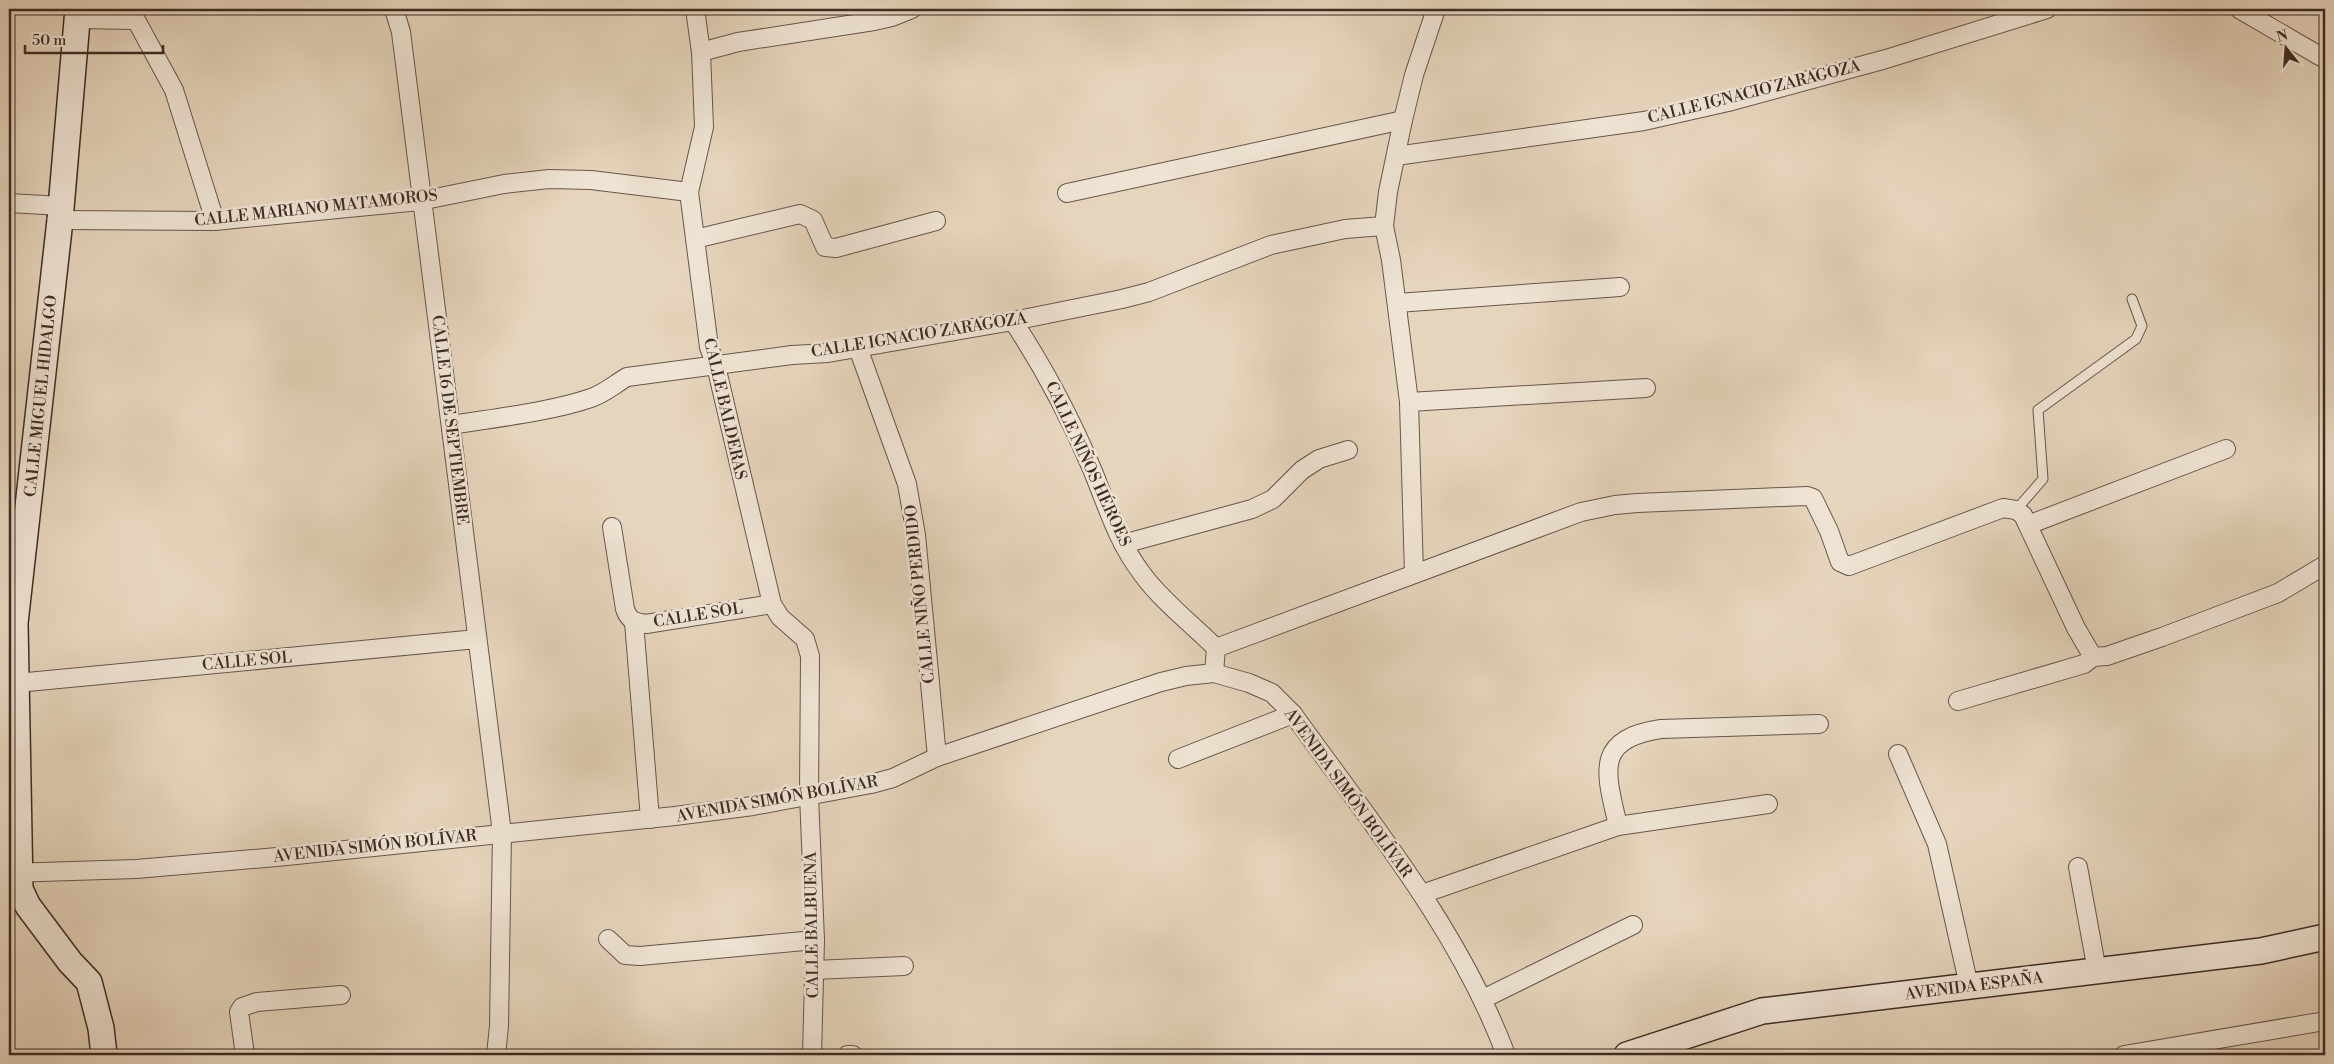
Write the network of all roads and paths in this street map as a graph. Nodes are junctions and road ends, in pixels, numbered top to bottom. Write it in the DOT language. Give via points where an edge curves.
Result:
graph roads {
  1 [pos="394,9"];
  2 [pos="695,9"];
  3 [pos="912,9"];
  4 [pos="1436,9"];
  5 [pos="2047,9"];
  6 [pos="2239,9"];
  7 [pos="77,14"];
  8 [pos="701,52"];
  9 [pos="2325,59"];
  10 [pos="1403,120"];
  11 [pos="1396,156"];
  12 [pos="689,192"];
  13 [pos="1067,193"];
  14 [pos="420,200"];
  15 [pos="9,203"];
  16 [pos="61,213"];
  17 [pos="936,220"];
  18 [pos="215,221"];
  19 [pos="1384,226"];
  20 [pos="695,239"];
  21 [pos="1620,287"];
  22 [pos="2132,299"];
  23 [pos="1397,303"];
  24 [pos="1013,321"];
  25 [pos="858,348"];
  26 [pos="716,366"];
  27 [pos="1646,388"];
  28 [pos="1409,402"];
  29 [pos="451,425"];
  30 [pos="2226,449"];
  31 [pos="1348,450"];
  32 [pos="2016,510"];
  33 [pos="2028,525"];
  34 [pos="612,527"];
  35 [pos="1123,544"];
  36 [pos="2325,565"];
  37 [pos="1414,574"];
  38 [pos="772,604"];
  39 [pos="634,622"];
  40 [pos="12,624"];
  41 [pos="477,639"];
  42 [pos="1216,648"];
  43 [pos="2093,657"];
  44 [pos="1214,673"];
  45 [pos="17,682"];
  46 [pos="1958,701"];
  47 [pos="1293,714"];
  48 [pos="1819,724"];
  49 [pos="1898,754"];
  50 [pos="937,757"];
  51 [pos="1178,759"];
  52 [pos="809,795"];
  53 [pos="1768,804"];
  54 [pos="650,819"];
  55 [pos="1618,826"];
  56 [pos="502,833"];
  57 [pos="2078,867"];
  58 [pos="14,873"];
  59 [pos="1422,894"];
  60 [pos="1633,925"];
  61 [pos="2325,937"];
  62 [pos="608,939"];
  63 [pos="815,940"];
  64 [pos="904,966"];
  65 [pos="814,970"];
  66 [pos="2097,971"];
  67 [pos="1969,986"];
  68 [pos="341,994"];
  69 [pos="1483,999"];
  70 [pos="2325,1021"];
  71 [pos="104,1055"];
  72 [pos="245,1055"];
  73 [pos="496,1055"];
  74 [pos="812,1055"];
  75 [pos="848,1055"];
  76 [pos="853,1055"];
  77 [pos="1506,1055"];
  78 [pos="1627,1055"];
  79 [pos="2134,1055"];
  1 -- 14 [label="street, CALLE 16 DE SEPTIEMBRE" via="401,32"];
  2 -- 8 [label="street, CALLE BALDERAS"];
  3 -- 8 [label="street" via="874,22 738,42"];
  4 -- 10 [label="street"];
  5 -- 11 [label="street, CALLE IGNACIO ZARAGOZA" via="1728,102 1644,121"];
  6 -- 9 [label="street"];
  7 -- 16 [label="street, CALLE MIGUEL HIDALGO"];
  7 -- 18 [label="street" via="136,20 174,90"];
  8 -- 12 [label="street, CALLE BALDERAS" via="704,127"];
  10 -- 11 [label="street"];
  10 -- 13 [label="street"];
  11 -- 19 [label="street"];
  12 -- 14 [label="street, CALLE MARIANO MATAMOROS" via="591,180 549,179"];
  12 -- 20 [label="street, CALLE BALDERAS"];
  14 -- 18 [label="street, CALLE MARIANO MATAMOROS"];
  14 -- 29 [label="street, CALLE 16 DE SEPTIEMBRE"];
  15 -- 16 [label="street, CALLE MARIANO MATAMOROS"];
  16 -- 18 [label="street, CALLE MARIANO MATAMOROS"];
  16 -- 40 [label="street, CALLE MIGUEL HIDALGO"];
  17 -- 20 [label="street" via="836,248 824,247 813,220 800,214"];
  19 -- 23 [label="street"];
  19 -- 24 [label="street, CALLE IGNACIO ZARAGOZA" via="1345,230 1271,245 1149,292"];
  20 -- 26 [label="street, CALLE BALDERAS" via="709,347"];
  21 -- 23 [label="street"];
  22 -- 32 [label="lane" via="2142,326 2136,339 2038,410 2043,479"];
  23 -- 28 [label="street"];
  24 -- 25 [label="street, CALLE IGNACIO ZARAGOZA"];
  24 -- 35 [label="street, CALLE NIÑOS HÉROES" via="1043,366 1092,468"];
  25 -- 26 [label="street, CALLE IGNACIO ZARAGOZA"];
  25 -- 50 [label="street, CALLE NIÑO PERDIDO" via="906,484 916,535"];
  26 -- 29 [label="street, CALLE IGNACIO ZARAGOZA" via="627,377 590,398"];
  26 -- 38 [label="street, CALLE BALDERAS"];
  27 -- 28 [label="street"];
  28 -- 37 [label="street"];
  29 -- 41 [label="street, CALLE 16 DE SEPTIEMBRE"];
  30 -- 33 [label="street"];
  31 -- 35 [label="street" via="1319,459 1302,470 1272,499 1252,509"];
  32 -- 33 [label="street"];
  32 -- 37 [label="street" via="2003,508 1849,566 1840,562 1819,509 1813,498 1807,496 1615,505 1581,512"];
  33 -- 43 [label="street"];
  34 -- 39 [label="street, CALLE SOL" via="625,609"];
  35 -- 42 [label="street, CALLE NIÑOS HÉROES" via="1143,576"];
  36 -- 43 [label="street" via="2278,593 2135,647 2108,656"];
  37 -- 42 [label="street"];
  38 -- 39 [label="street, CALLE SOL" via="646,624"];
  38 -- 52 [label="street, CALLE BALDERAS" via="780,617 806,639 810,656"];
  39 -- 54 [label="street"];
  40 -- 45 [label="street, CALLE MIGUEL HIDALGO"];
  41 -- 45 [label="street, CALLE SOL"];
  41 -- 56 [label="street, CALLE 16 DE SEPTIEMBRE"];
  42 -- 44 [label="street"];
  43 -- 46 [label="street" via="2084,664"];
  44 -- 47 [label="street, AVENIDA SIMÓN BOLÍVAR" via="1272,693"];
  44 -- 50 [label="street, AVENIDA SIMÓN BOLÍVAR" via="1161,682"];
  45 -- 58 [label="street, CALLE MIGUEL HIDALGO"];
  47 -- 51 [label="street"];
  47 -- 59 [label="street, AVENIDA SIMÓN BOLÍVAR"];
  48 -- 55 [label="street" via="1641,732 1616,746 1608,763 1608,782"];
  49 -- 67 [label="street" via="1936,844"];
  50 -- 52 [label="street, AVENIDA SIMÓN BOLÍVAR" via="894,778"];
  52 -- 54 [label="street, AVENIDA SIMÓN BOLÍVAR" via="753,806"];
  52 -- 63 [label="street, CALLE BALBUENA"];
  53 -- 55 [label="street"];
  54 -- 56 [label="street, AVENIDA SIMÓN BOLÍVAR"];
  55 -- 59 [label="street"];
  56 -- 58 [label="street, AVENIDA SIMÓN BOLÍVAR" via="146,868"];
  56 -- 73 [label="street, CALLE 16 DE SEPTIEMBRE"];
  57 -- 66 [label="street"];
  58 -- 71 [label="street, CALLE MIGUEL HIDALGO" via="28,906 89,982"];
  59 -- 69 [label="street, AVENIDA SIMÓN BOLÍVAR"];
  60 -- 69 [label="street"];
  61 -- 66 [label="street, AVENIDA ESPAÑA" via="2262,951"];
  62 -- 63 [label="street" via="625,955 640,956"];
  63 -- 65 [label="street, CALLE BALBUENA"];
  64 -- 65 [label="street"];
  65 -- 74 [label="street, CALLE BALBUENA"];
  66 -- 67 [label="street, AVENIDA ESPAÑA"];
  67 -- 78 [label="street, AVENIDA ESPAÑA" via="1762,1011"];
  68 -- 72 [label="street" via="242,1006 239,1012"];
  69 -- 77 [label="street, AVENIDA SIMÓN BOLÍVAR"];
  70 -- 79 [label="street"];
  75 -- 76 [label="street"];
}
